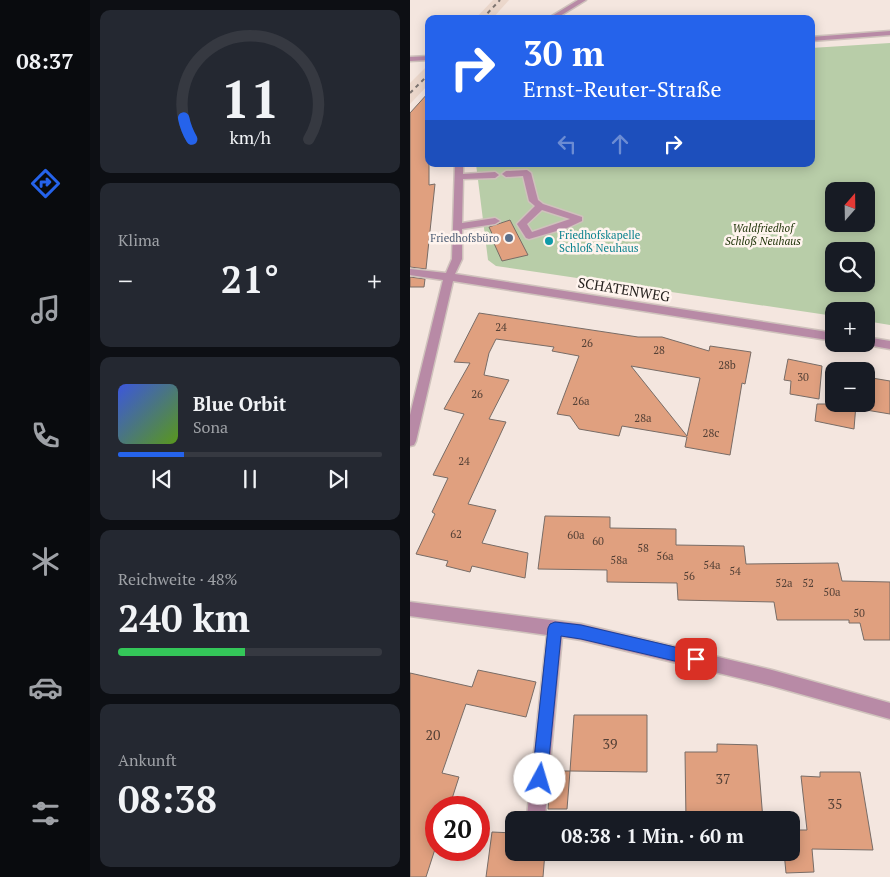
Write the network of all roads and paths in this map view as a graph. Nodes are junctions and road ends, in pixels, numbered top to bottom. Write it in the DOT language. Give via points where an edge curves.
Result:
graph roads {
  1 [pos="583,0"];
  2 [pos="557,15"];
  3 [pos="890,34"];
  4 [pos="815,39"];
  5 [pos="425,58"];
  6 [pos="410,59"];
  7 [pos="459,167"];
  8 [pos="506,174"];
  9 [pos="495,175"];
  10 [pos="460,177"];
  11 [pos="540,206"];
  12 [pos="495,221"];
  13 [pos="458,228"];
  14 [pos="410,272"];
  15 [pos="449,277"];
  16 [pos="825,336"];
  17 [pos="875,343"];
  18 [pos="890,345"];
  19 [pos="410,441"];
  20 [pos="410,609"];
  21 [pos="555,628"];
  22 [pos="890,710"];
  23 [pos="537,811"];
  1 -- 2 [label="street"];
  3 -- 4 [label="street"];
  5 -- 6 [label="street"];
  7 -- 10 [label="street"];
  8 -- 11 [label="street" via="527,173 530,193"];
  9 -- 10 [label="street"];
  10 -- 13 [label="street"];
  11 -- 11 [label="street" via="522,224 529,236 580,219"];
  12 -- 13 [label="street"];
  13 -- 15 [label="street" via="457,259"];
  14 -- 15 [label="street, SCHATENWEG"];
  15 -- 16 [label="street, SCHATENWEG"];
  15 -- 19 [label="street"];
  17 -- 18 [label="street"];
  20 -- 21 [label="street"];
  21 -- 22 [label="street" via="762,676"];
  21 -- 23 [label="street"];
}
